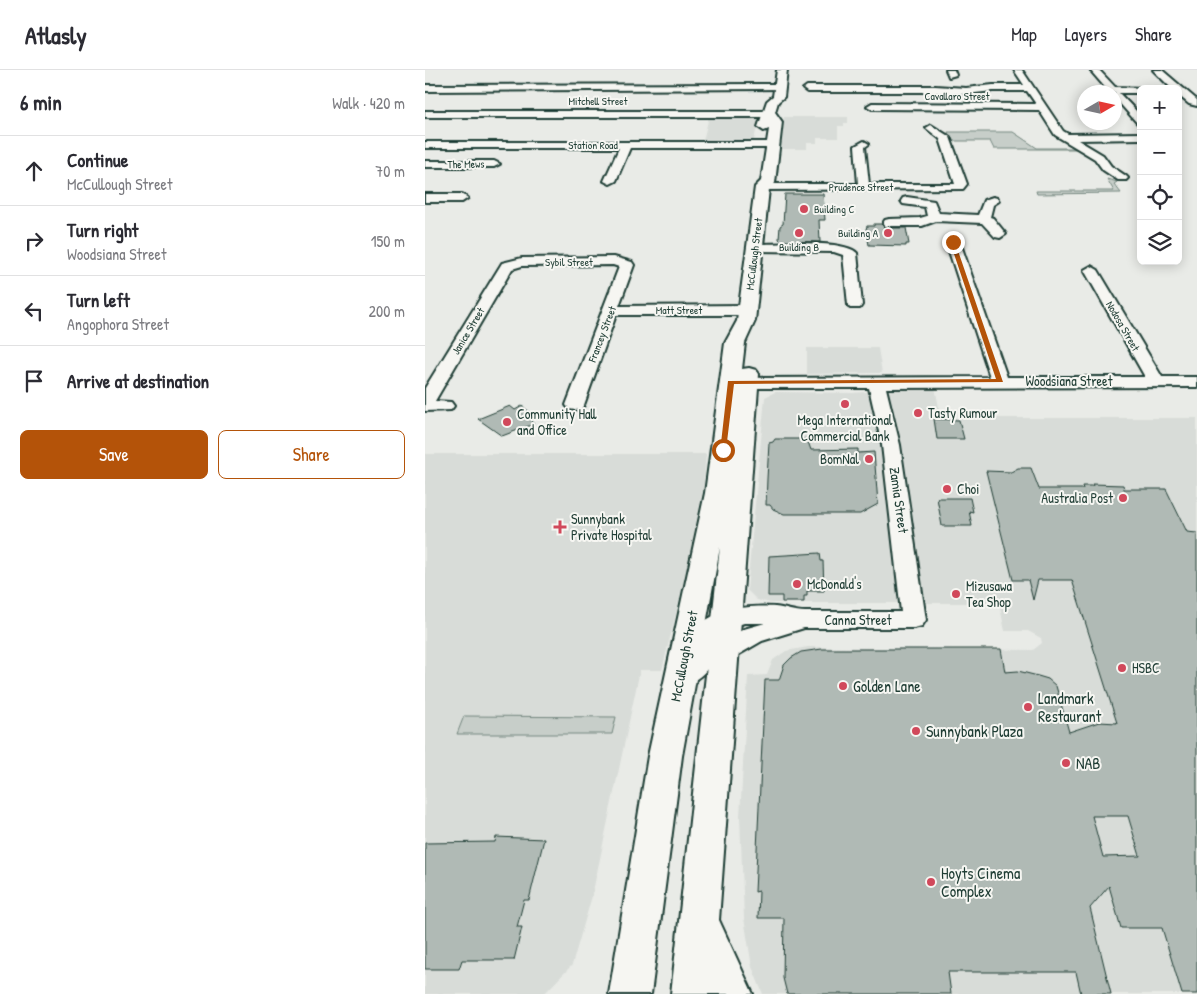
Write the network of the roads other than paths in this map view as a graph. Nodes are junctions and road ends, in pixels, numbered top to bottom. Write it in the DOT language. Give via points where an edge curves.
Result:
graph roads {
  1 [pos="773,70"];
  2 [pos="782,70"];
  3 [pos="1018,70"];
  4 [pos="1094,70"];
  5 [pos="1157,70"];
  6 [pos="631,76"];
  7 [pos="1108,85"];
  8 [pos="1173,85"];
  9 [pos="775,87"];
  10 [pos="425,88"];
  11 [pos="624,88"];
  12 [pos="807,88"];
  13 [pos="1029,88"];
  14 [pos="1122,90"];
  15 [pos="1137,90"];
  16 [pos="1182,93"];
  17 [pos="1122,101"];
  18 [pos="1195,102"];
  19 [pos="872,106"];
  20 [pos="1042,107"];
  21 [pos="425,114"];
  22 [pos="770,114"];
  23 [pos="1137,118"];
  24 [pos="931,128"];
  25 [pos="1137,136"];
  26 [pos="1065,137"];
  27 [pos="864,144"];
  28 [pos="425,145"];
  29 [pos="456,145"];
  30 [pos="626,145"];
  31 [pos="767,145"];
  32 [pos="425,164"];
  33 [pos="438,164"];
  34 [pos="494,164"];
  35 [pos="1122,178"];
  36 [pos="425,179"];
  37 [pos="611,181"];
  38 [pos="762,187"];
  39 [pos="864,187"];
  40 [pos="425,198"];
  41 [pos="462,198"];
  42 [pos="907,200"];
  43 [pos="974,201"];
  44 [pos="935,217"];
  45 [pos="983,219"];
  46 [pos="889,222"];
  47 [pos="1000,234"];
  48 [pos="953,242"];
  49 [pos="755,248"];
  50 [pos="514,263"];
  51 [pos="624,263"];
  52 [pos="1091,270"];
  53 [pos="855,305"];
  54 [pos="611,311"];
  55 [pos="747,315"];
  56 [pos="1000,381"];
  57 [pos="1156,381"];
  58 [pos="739,382"];
  59 [pos="875,382"];
  60 [pos="1197,382"];
  61 [pos="425,402"];
  62 [pos="574,405"];
  63 [pos="425,406"];
  64 [pos="445,406"];
  65 [pos="802,620"];
  66 [pos="914,620"];
  67 [pos="723,637"];
  68 [pos="680,678"];
  69 [pos="699,920"];
  70 [pos="630,994"];
  71 [pos="692,994"];
  72 [pos="732,994"];
  1 -- 9 [label="main road, McCullough Street"];
  2 -- 9 [label="main road, McCullough Street"];
  3 -- 13 [label="street"];
  4 -- 7 [label="street"];
  5 -- 8 [label="street"];
  6 -- 11 [label="street"];
  9 -- 11 [label="street" via="719,83"];
  9 -- 22 [label="main road, McCullough Street" via="778,97 773,101"];
  10 -- 11 [label="street"];
  12 -- 13 [label="street" via="966,91"];
  13 -- 20 [label="street"];
  14 -- 15 [label="street"];
  16 -- 18 [label="street"];
  17 -- 23 [label="street"];
  19 -- 20 [label="street, Cavallaro Street"];
  20 -- 26 [label="street"];
  21 -- 22 [label="street, Mitchell Street"];
  22 -- 31 [label="main road, McCullough Street" via="776,122"];
  24 -- 39 [label="street, Prudence Street" via="945,137 961,184 959,187"];
  25 -- 26 [label="street"];
  26 -- 35 [label="street" via="1099,157 1107,168"];
  27 -- 39 [label="street" via="860,146"];
  28 -- 29 [label="street, Station Road"];
  29 -- 30 [label="street, Station Road"];
  29 -- 33 [label="street"];
  30 -- 31 [label="street, Station Road"];
  30 -- 37 [label="street"];
  31 -- 38 [label="main road, McCullough Street" via="757,184"];
  32 -- 33 [label="street, The Mews"];
  33 -- 34 [label="street, The Mews"];
  33 -- 36 [label="street"];
  38 -- 39 [label="street, Prudence Street"];
  38 -- 49 [label="main road, McCullough Street"];
  40 -- 41 [label="street"];
  42 -- 44 [label="street" via="930,204"];
  43 -- 45 [label="street" via="991,202"];
  44 -- 45 [label="street"];
  44 -- 46 [label="street" via="922,222"];
  45 -- 47 [label="street" via="989,220"];
  48 -- 56 [label="street"];
  49 -- 53 [label="street" via="844,249 851,253"];
  49 -- 55 [label="main road, McCullough Street"];
  50 -- 51 [label="street, Sybil Street"];
  50 -- 61 [label="street, Janice Street" via="507,266"];
  51 -- 54 [label="street, Francey Street" via="627,265"];
  52 -- 57 [label="street, Nodosa Street"];
  54 -- 55 [label="street, Matt Street"];
  54 -- 62 [label="street, Francey Street"];
  55 -- 58 [label="main road, McCullough Street" via="735,343"];
  56 -- 57 [label="street, Woodsiana Street"];
  56 -- 59 [label="street, Woodsiana Street"];
  57 -- 60 [label="street, Woodsiana Street"];
  58 -- 59 [label="street, Woodsiana Street"];
  58 -- 67 [label="main road, McCullough Street"];
  58 -- 68 [label="main road, McCullough Street"];
  59 -- 66 [label="street, Zamia Street" via="891,445"];
  63 -- 64 [label="street"];
  65 -- 66 [label="street, Canna Street"];
  65 -- 67 [label="street, Canna Street" via="753,635"];
  65 -- 67 [label="street, Canna Street" via="775,615 742,615"];
  67 -- 68 [label="street, Canna Street" via="713,627 706,634 699,663"];
  67 -- 69 [label="main road, McCullough Street"];
  68 -- 70 [label="main road, McCullough Street" via="658,800"];
  69 -- 71 [label="main road, McCullough Street"];
  69 -- 72 [label="main road"];
}
